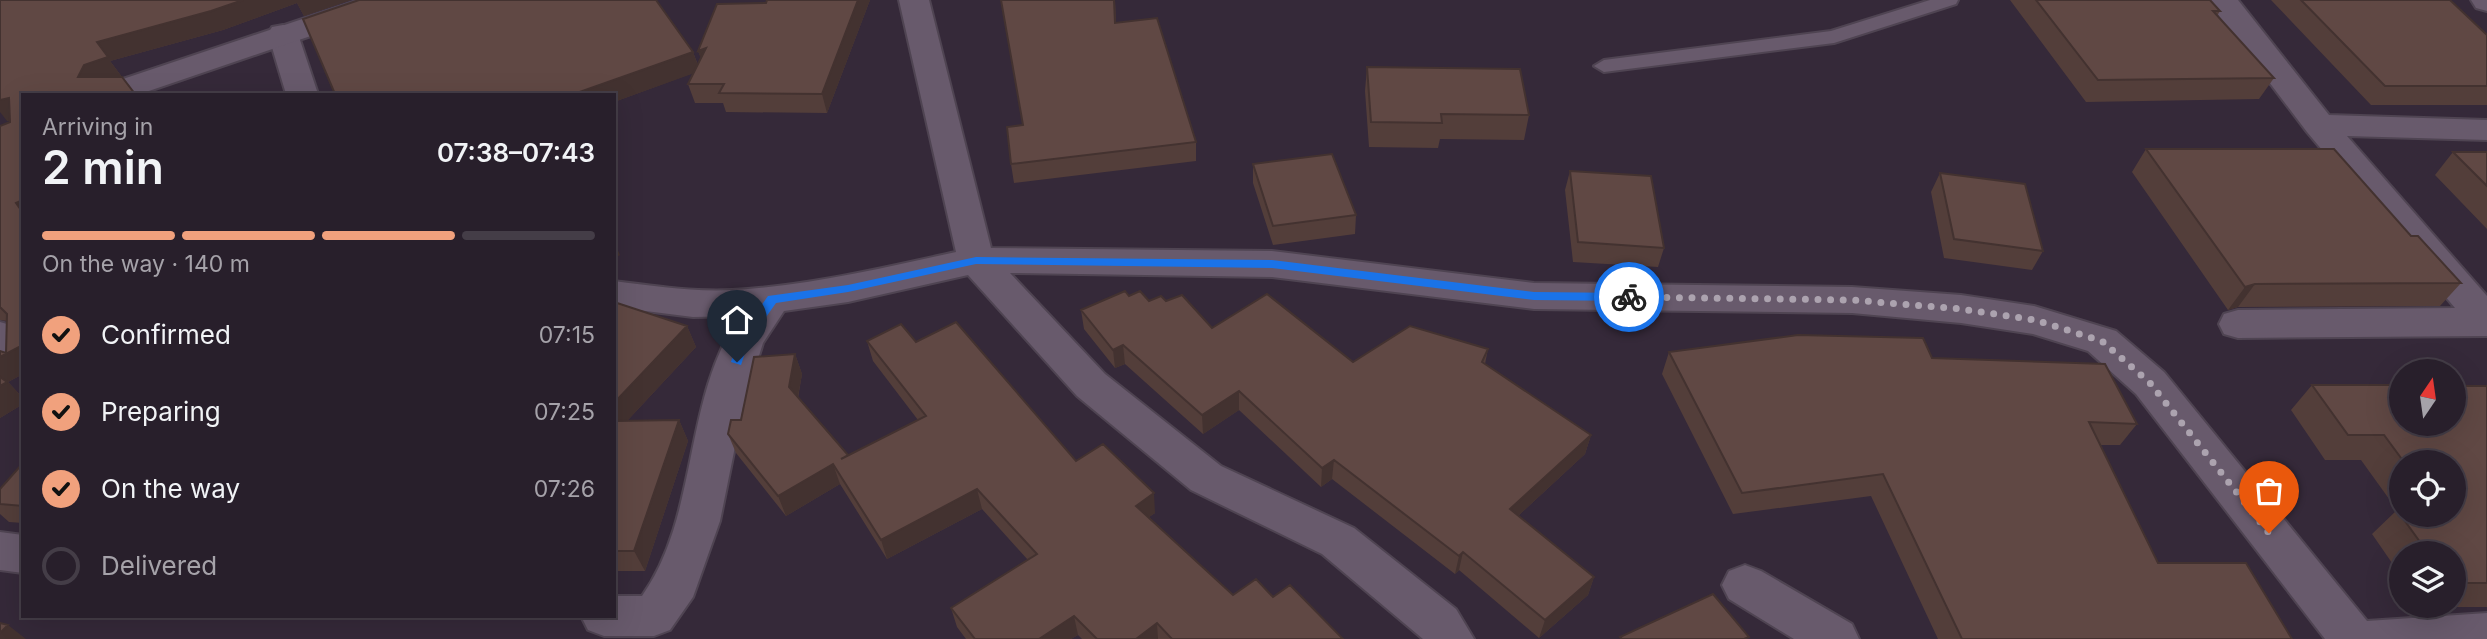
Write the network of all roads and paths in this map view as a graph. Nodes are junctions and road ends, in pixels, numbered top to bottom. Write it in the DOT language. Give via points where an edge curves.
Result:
graph roads {
  1 [pos="388,0"];
  2 [pos="914,0"];
  3 [pos="1949,0"];
  4 [pos="2222,0"];
  5 [pos="283,34"];
  6 [pos="1604,66"];
  7 [pos="113,93"];
  8 [pos="302,93"];
  9 [pos="2319,125"];
  10 [pos="2487,130"];
  11 [pos="976,260"];
  12 [pos="616,294"];
  13 [pos="772,299"];
  14 [pos="2487,322"];
  15 [pos="2238,324"];
  16 [pos="0,336"];
  17 [pos="21,354"];
  18 [pos="0,551"];
  19 [pos="21,554"];
  20 [pos="1745,584"];
  21 [pos="616,616"];
  22 [pos="2487,634"];
  23 [pos="1450,639"];
  24 [pos="1835,639"];
  25 [pos="2353,639"];
  26 [pos="2374,639"];
  1 -- 5 [label="street"];
  2 -- 11 [label="street"];
  3 -- 6 [label="lane" via="1834,37"];
  4 -- 9 [label="street"];
  5 -- 7 [label="street"];
  5 -- 8 [label="street"];
  9 -- 10 [label="street"];
  9 -- 14 [label="street"];
  11 -- 13 [label="street" via="848,289"];
  11 -- 23 [label="street" via="1091,385 1206,478 1338,541 1439,623"];
  11 -- 25 [label="street" via="1272,264 1534,296 1852,300 2035,320 2102,341 2150,383"];
  12 -- 13 [label="street" via="737,305"];
  13 -- 21 [label="street" via="744,340 723,407 698,521 677,583 654,616"];
  14 -- 15 [label="street"];
  16 -- 17 [label="street"];
  18 -- 19 [label="street"];
  20 -- 24 [label="street"];
  22 -- 26 [label="street"];
}
